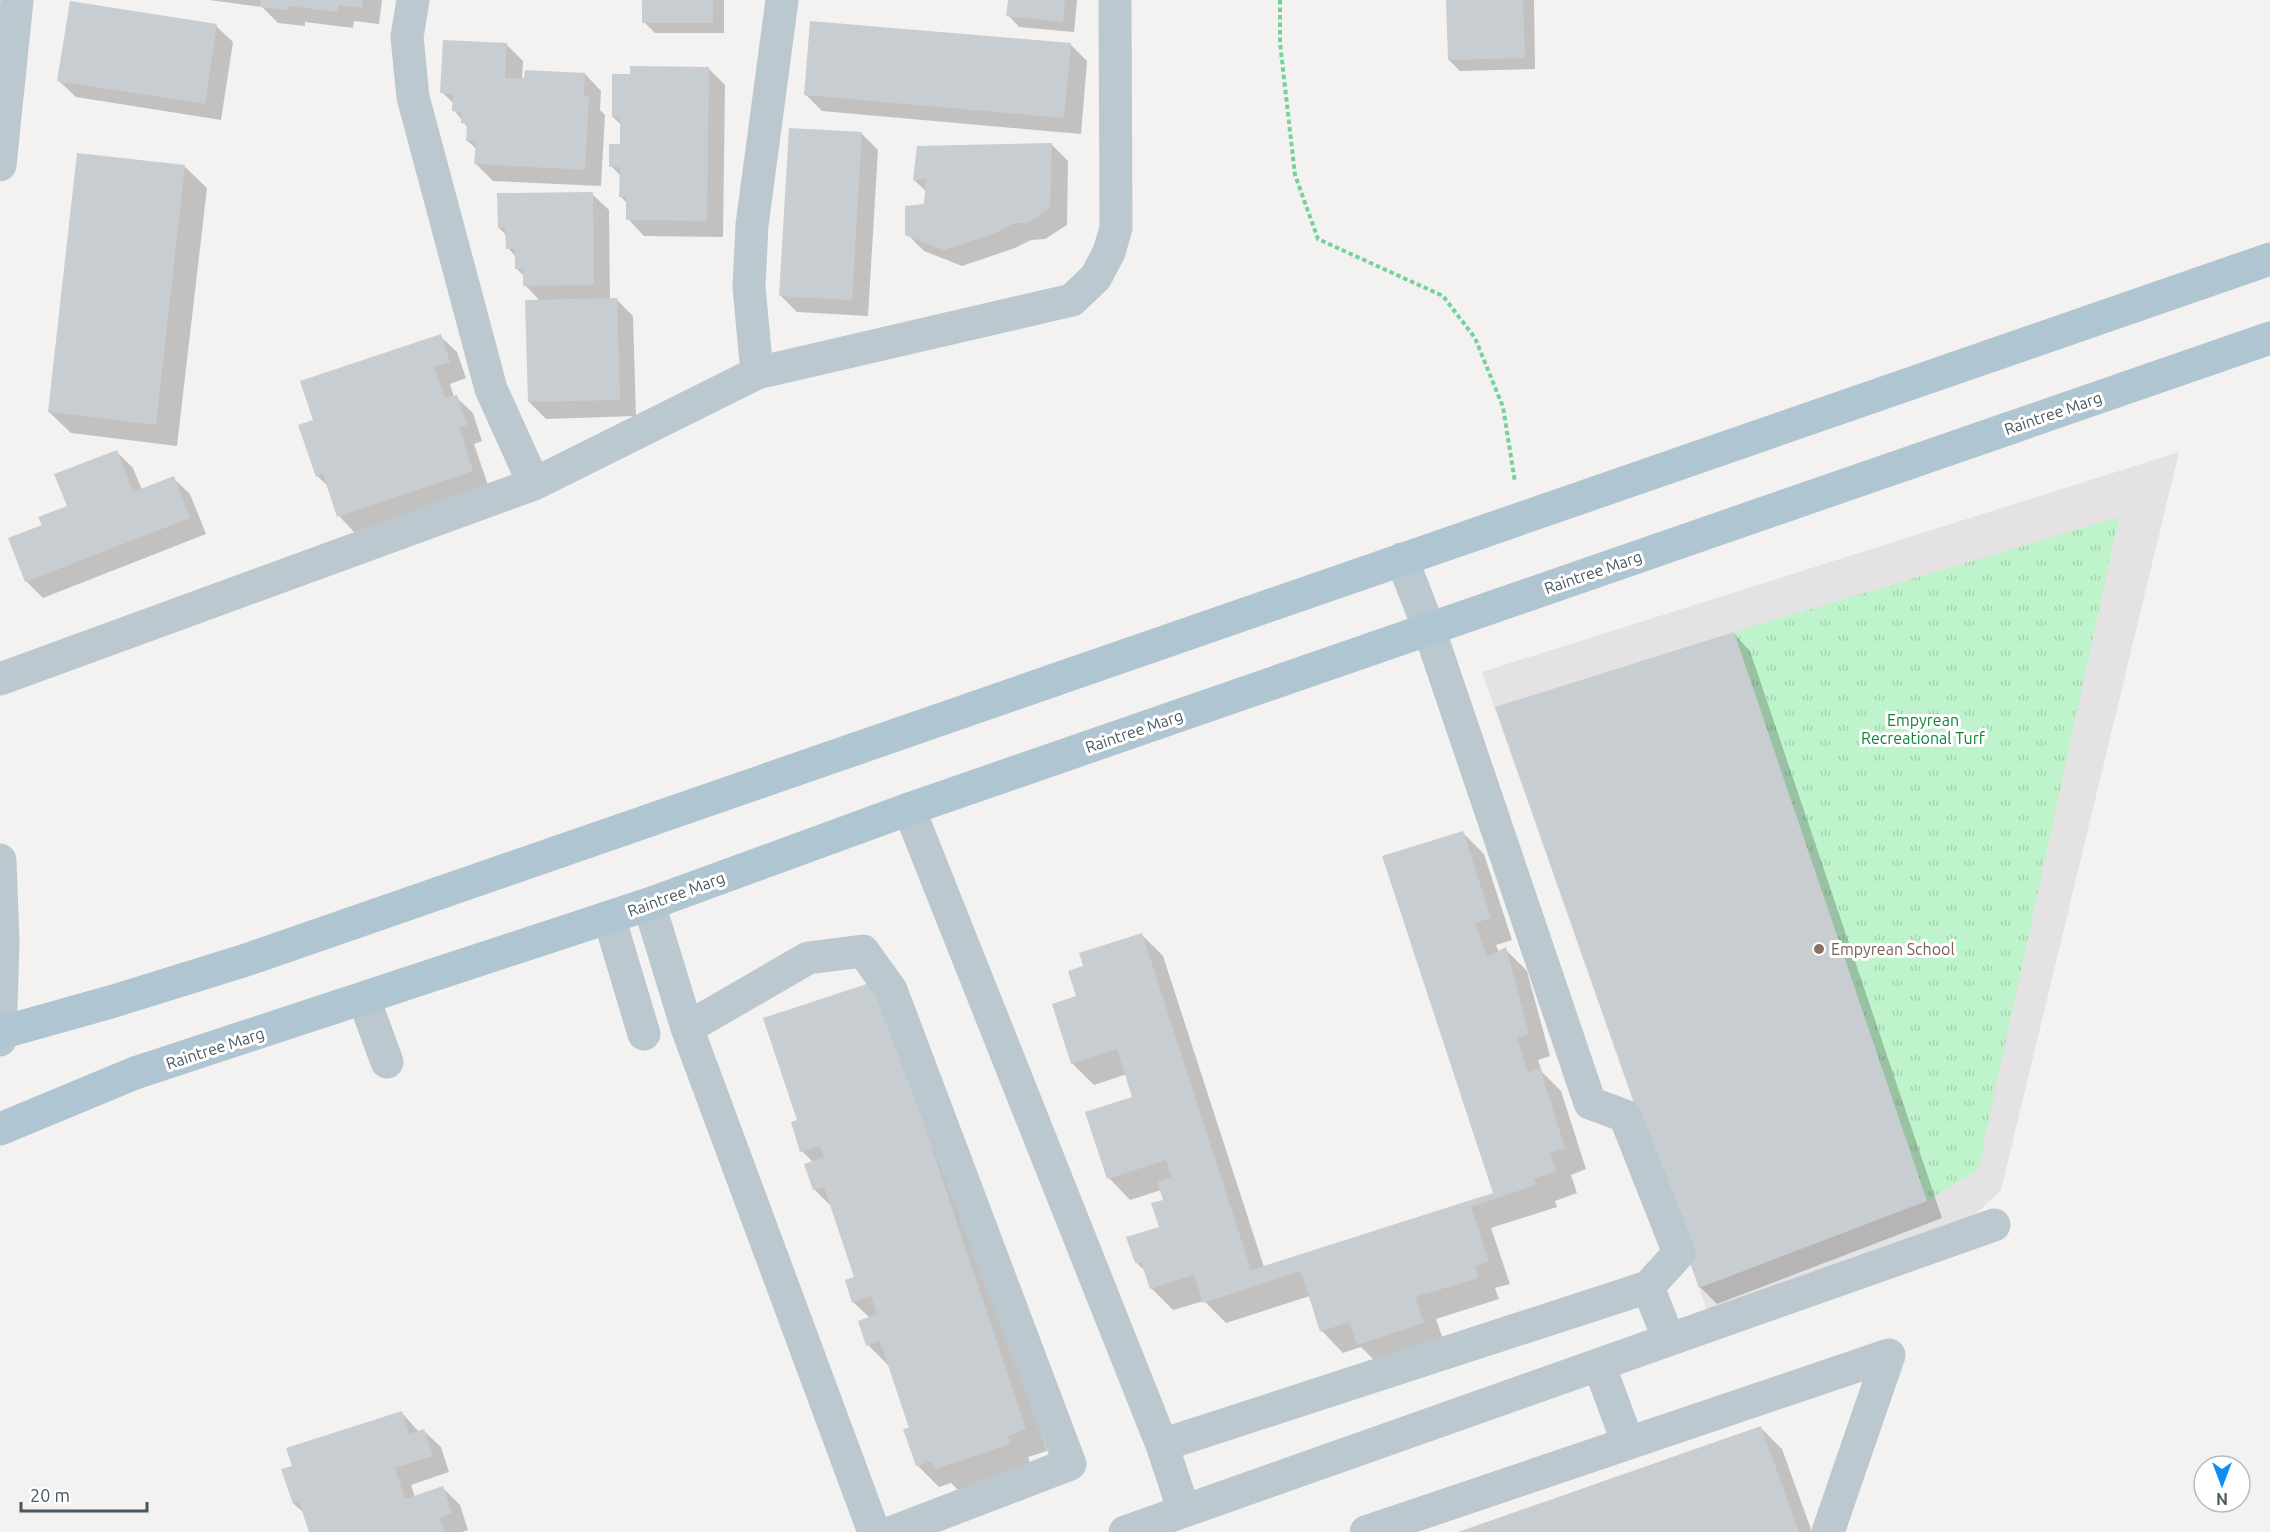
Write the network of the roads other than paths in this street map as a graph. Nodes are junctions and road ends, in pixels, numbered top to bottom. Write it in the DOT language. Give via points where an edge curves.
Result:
graph roads {
  1 [pos="17,0"];
  2 [pos="413,0"];
  3 [pos="782,0"];
  4 [pos="1115,0"];
  5 [pos="0,157"];
  6 [pos="0,165"];
  7 [pos="2270,259"];
  8 [pos="2270,338"];
  9 [pos="757,373"];
  10 [pos="534,484"];
  11 [pos="1402,559"];
  12 [pos="1429,629"];
  13 [pos="0,679"];
  14 [pos="909,809"];
  15 [pos="0,860"];
  16 [pos="649,904"];
  17 [pos="609,917"];
  18 [pos="364,999"];
  19 [pos="687,1028"];
  20 [pos="644,1034"];
  21 [pos="0,1035"];
  22 [pos="387,1062"];
  23 [pos="0,1129"];
  24 [pos="1994,1226"];
  25 [pos="1648,1287"];
  26 [pos="1669,1340"];
  27 [pos="1599,1365"];
  28 [pos="1628,1443"];
  29 [pos="1162,1445"];
  30 [pos="1184,1511"];
  31 [pos="874,1532"];
  32 [pos="893,1532"];
  33 [pos="1125,1532"];
  34 [pos="1366,1532"];
  35 [pos="1828,1532"];
  1 -- 5 [label="street"];
  2 -- 10 [label="street" via="407,37 413,97 491,389"];
  3 -- 9 [label="street" via="752,225 749,287"];
  4 -- 9 [label="street" via="1116,228 1096,277 1072,300"];
  5 -- 6 [label="street"];
  7 -- 11 [label="main road"];
  8 -- 12 [label="main road, Raintree Marg"];
  9 -- 10 [label="street"];
  10 -- 13 [label="street"];
  11 -- 12 [label="street"];
  11 -- 21 [label="main road" via="246,960"];
  12 -- 14 [label="main road, Raintree Marg"];
  12 -- 25 [label="street" via="1590,1103 1625,1116 1679,1253"];
  14 -- 16 [label="main road, Raintree Marg"];
  14 -- 29 [label="street"];
  15 -- 21 [label="street"];
  16 -- 17 [label="main road, Raintree Marg"];
  16 -- 19 [label="street"];
  17 -- 18 [label="main road, Raintree Marg"];
  17 -- 20 [label="street"];
  18 -- 22 [label="street"];
  18 -- 23 [label="main road, Raintree Marg" via="135,1073"];
  19 -- 31 [label="street"];
  19 -- 32 [label="street" via="808,958 863,951 891,990 1070,1464"];
  24 -- 26 [label="street"];
  25 -- 26 [label="street"];
  25 -- 29 [label="street"];
  26 -- 27 [label="street"];
  27 -- 28 [label="street"];
  27 -- 30 [label="street"];
  28 -- 34 [label="street"];
  28 -- 35 [label="street" via="1889,1355"];
  29 -- 30 [label="street"];
  30 -- 33 [label="street"];
}
